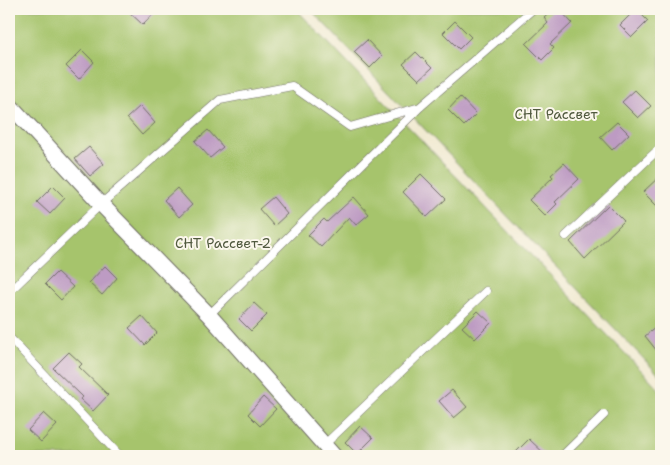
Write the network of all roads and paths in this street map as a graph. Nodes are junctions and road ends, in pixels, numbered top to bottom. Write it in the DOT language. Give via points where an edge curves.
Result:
graph roads {
  1 [pos="534,9"];
  2 [pos="9,104"];
  3 [pos="420,107"];
  4 [pos="661,146"];
  5 [pos="101,204"];
  6 [pos="566,236"];
  7 [pos="486,291"];
  8 [pos="9,292"];
  9 [pos="209,315"];
  10 [pos="9,337"];
  11 [pos="604,415"];
  12 [pos="329,451"];
  13 [pos="120,456"];
  14 [pos="562,456"];
  1 -- 3 [label="lane"];
  2 -- 5 [label="street"];
  3 -- 5 [label="lane" via="350,127 292,86 220,100"];
  3 -- 9 [label="lane"];
  4 -- 6 [label="lane"];
  5 -- 8 [label="lane"];
  5 -- 9 [label="street"];
  7 -- 12 [label="lane"];
  9 -- 12 [label="street"];
  10 -- 13 [label="lane"];
  11 -- 14 [label="lane"];
}
